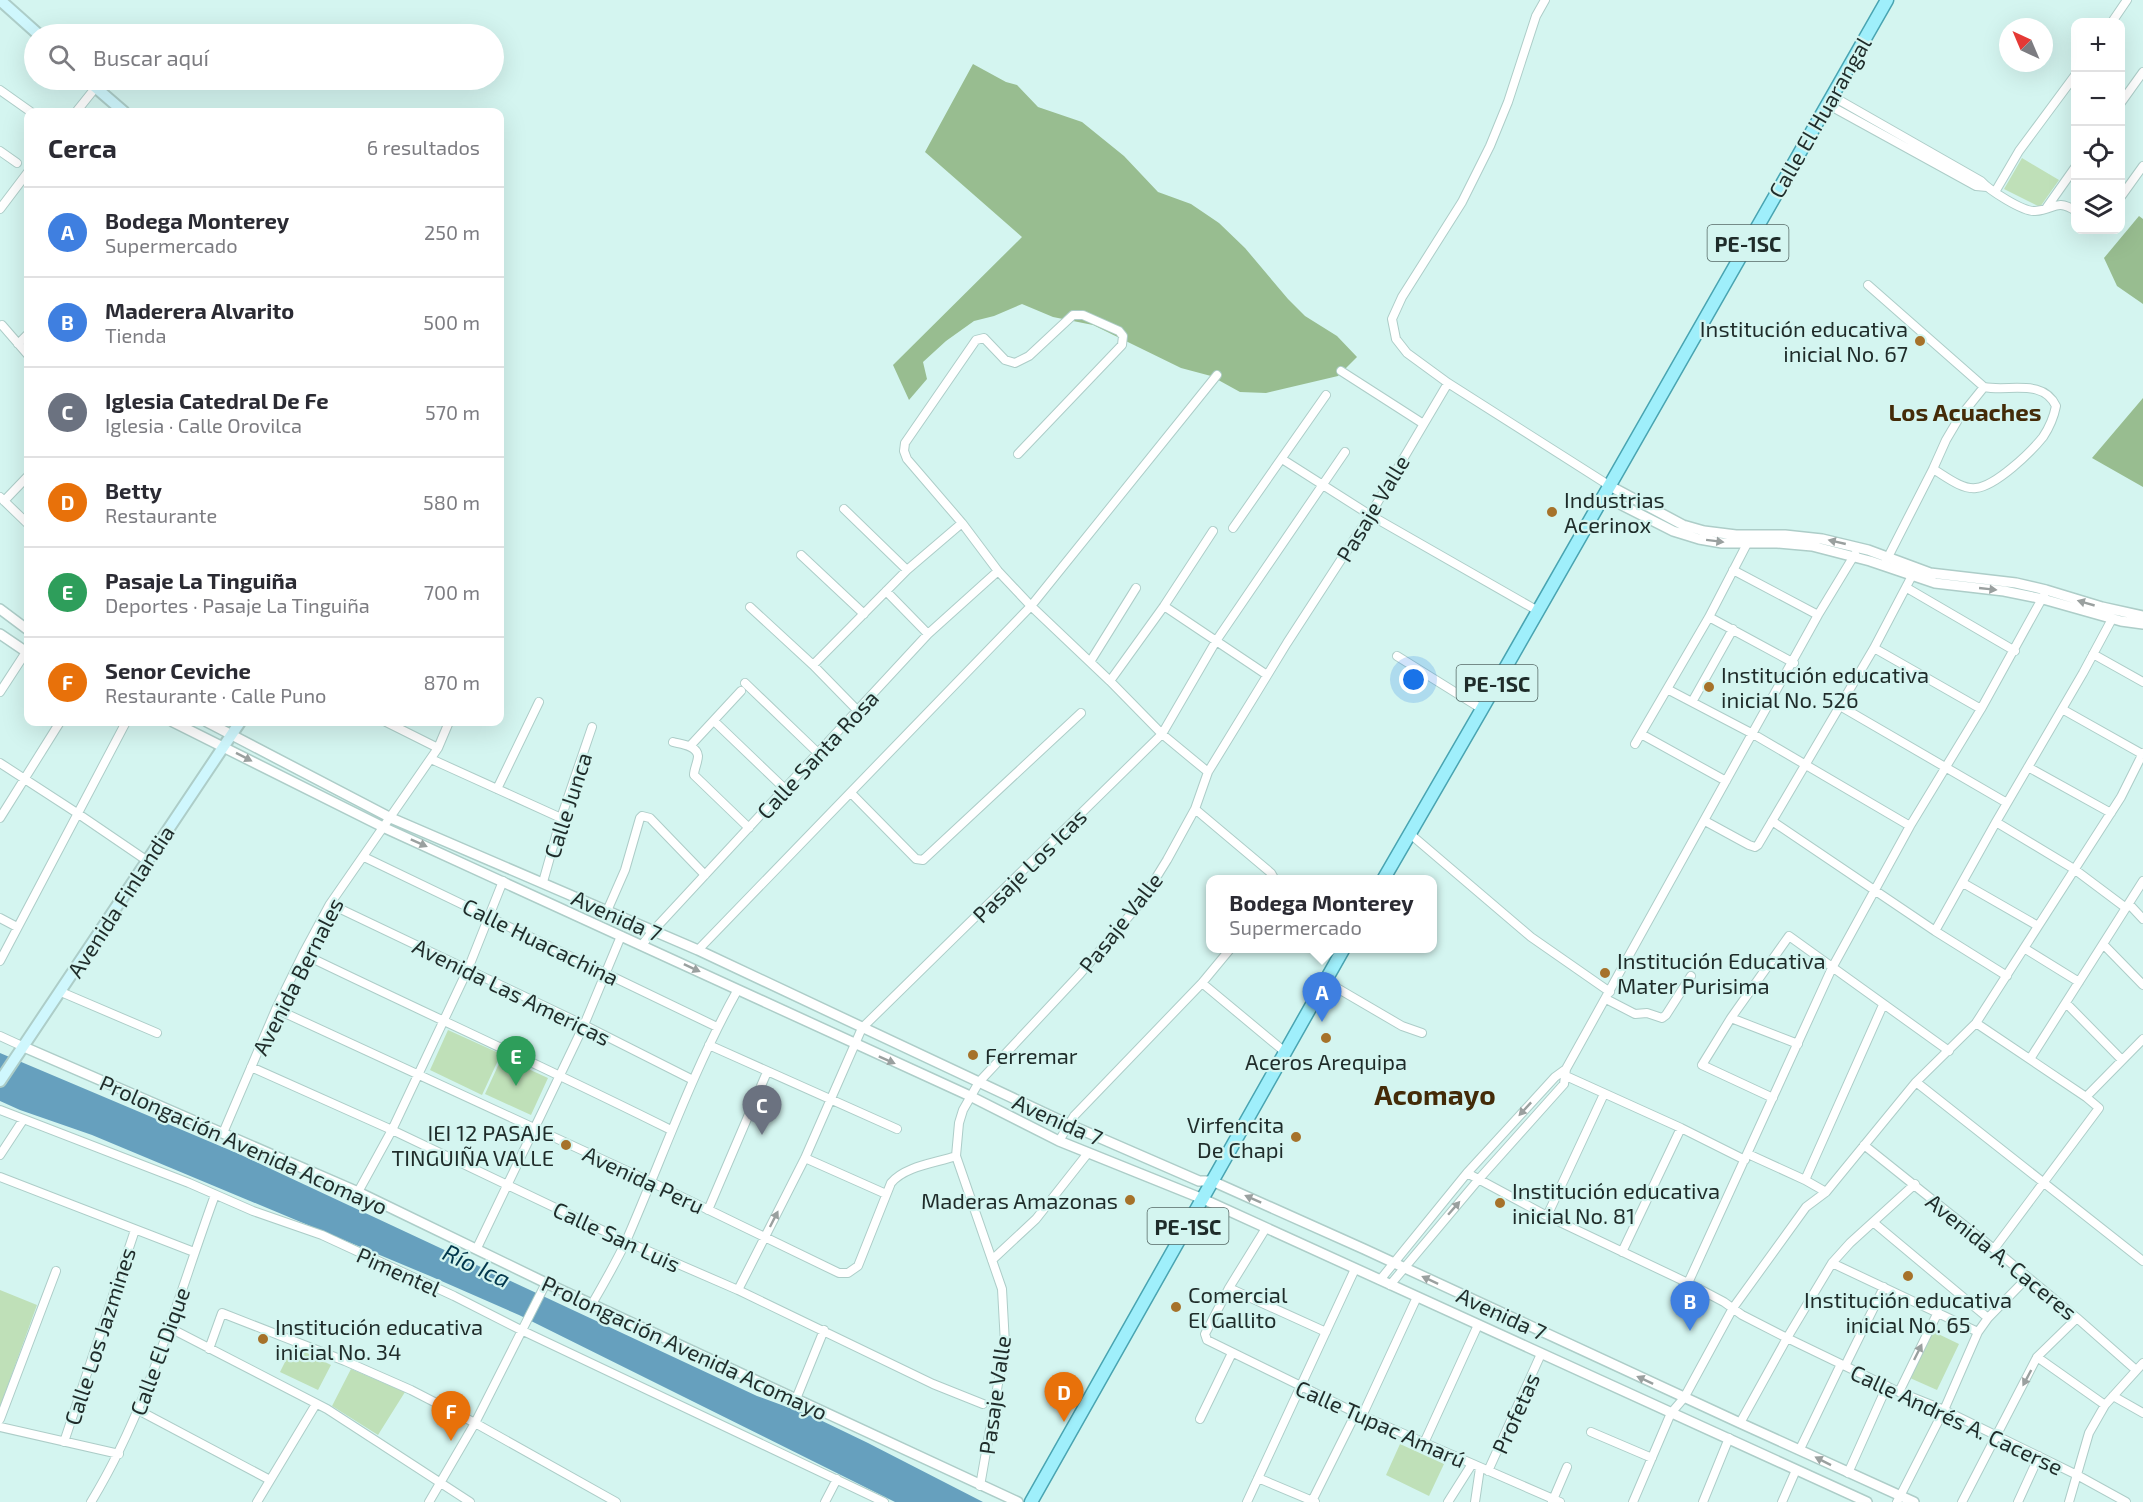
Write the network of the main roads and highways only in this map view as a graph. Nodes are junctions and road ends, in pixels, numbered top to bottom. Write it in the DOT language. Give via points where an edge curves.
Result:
graph roads {
  1 [pos="0,0"];
  2 [pos="1887,0"];
  3 [pos="27,24"];
  4 [pos="99,90"];
  5 [pos="119,108"];
  6 [pos="237,726"];
  7 [pos="1385,875"];
  8 [pos="1341,953"];
  9 [pos="0,1081"];
  10 [pos="1031,1502"];
  1 -- 3 [label="main road"];
  2 -- 7 [label="main road, Calle El Huarangal / PE-1SC"];
  4 -- 5 [label="main road"];
  6 -- 9 [label="main road, Avenida Finlandia"];
  8 -- 10 [label="main road, PE-1SC"];
}
